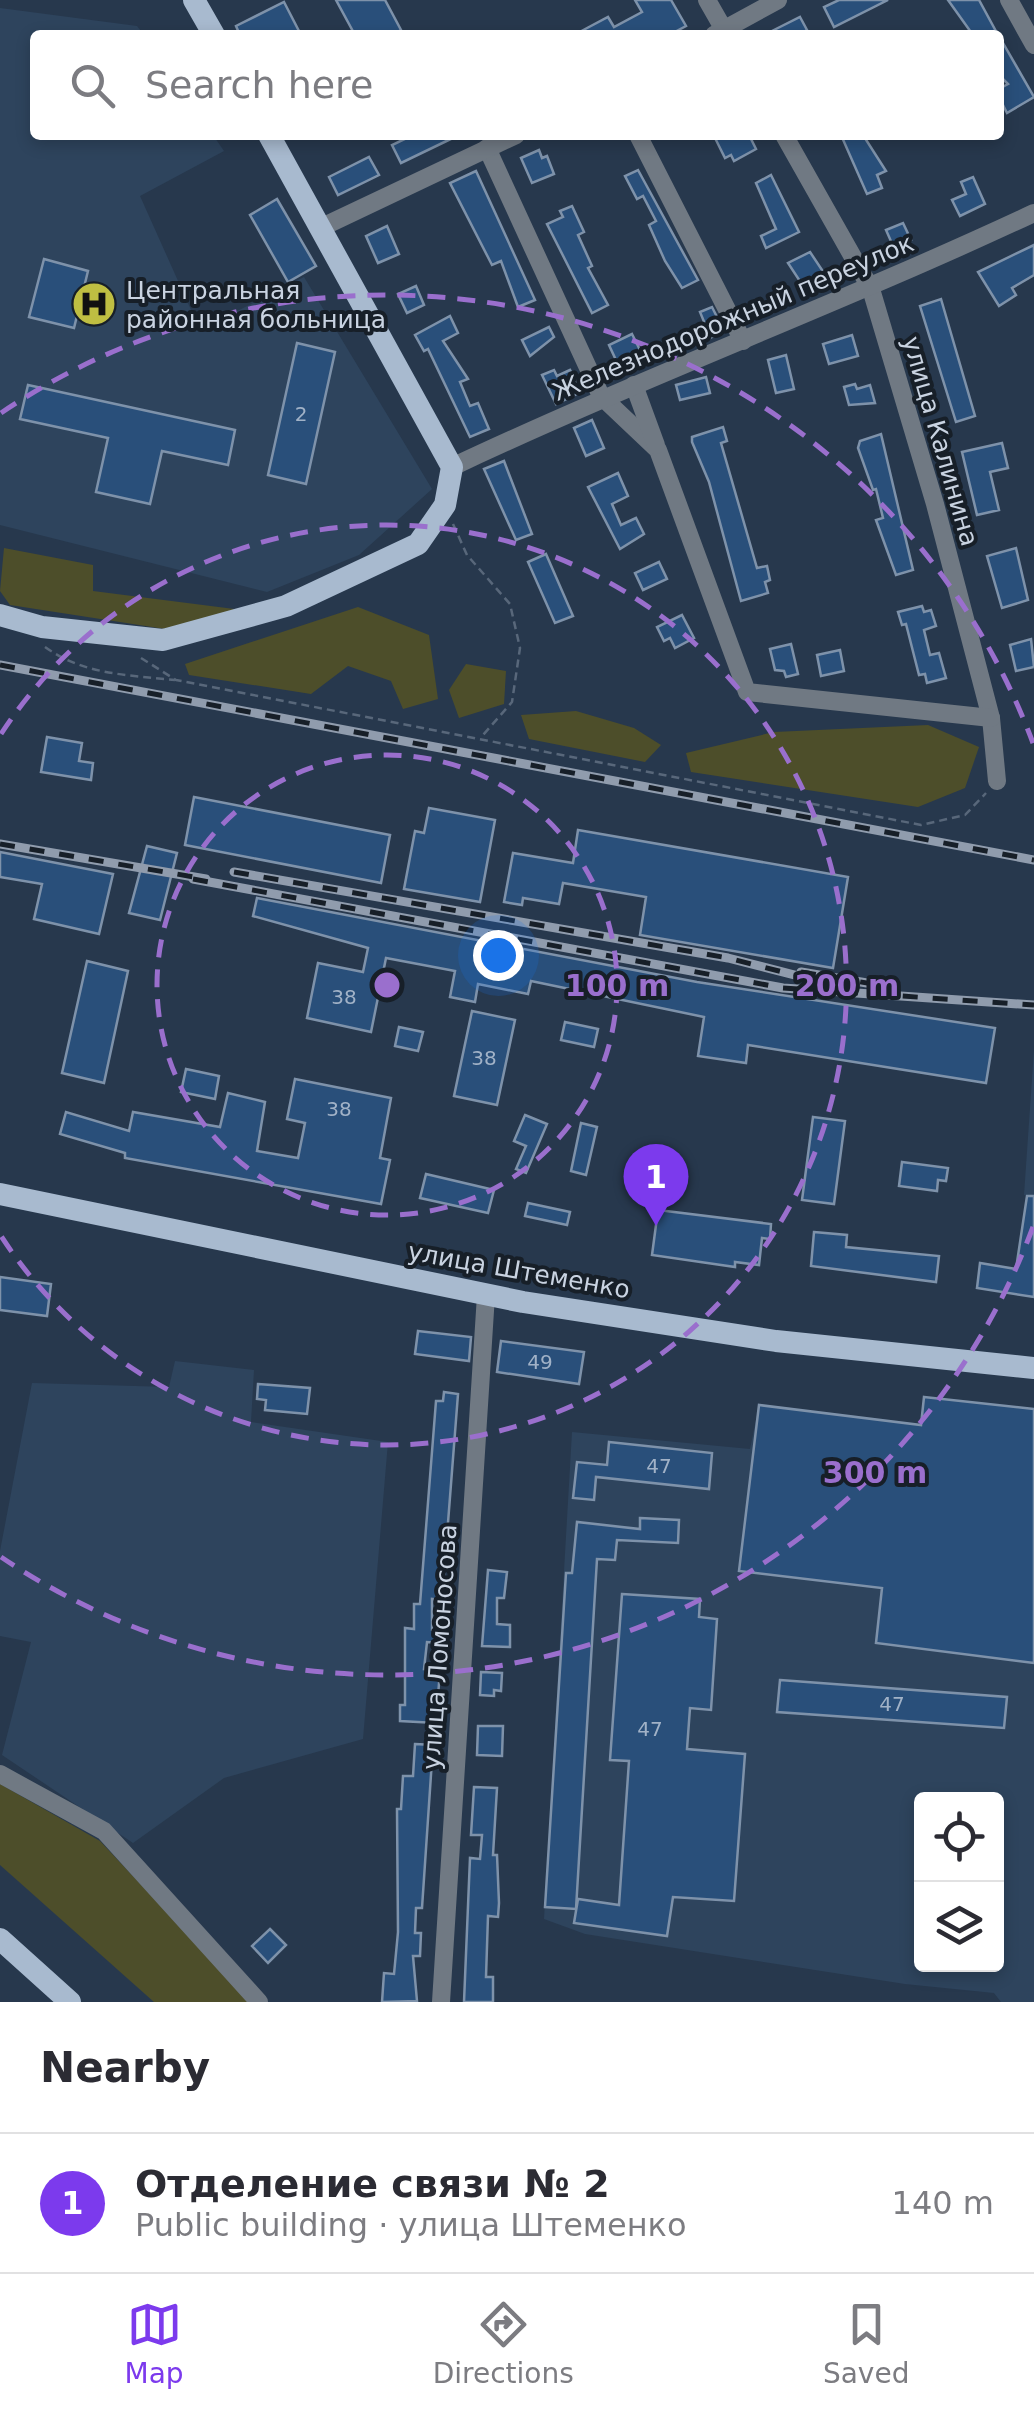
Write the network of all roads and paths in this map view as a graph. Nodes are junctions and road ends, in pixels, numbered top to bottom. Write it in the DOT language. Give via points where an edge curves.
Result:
graph roads {
  1 [pos="194,0"];
  2 [pos="707,0"];
  3 [pos="778,0"];
  4 [pos="1009,0"];
  5 [pos="211,30"];
  6 [pos="721,30"];
  7 [pos="727,30"];
  8 [pos="1034,46"];
  9 [pos="271,140"];
  10 [pos="505,140"];
  11 [pos="641,140"];
  12 [pos="787,140"];
  13 [pos="487,148"];
  14 [pos="1034,212"];
  15 [pos="320,228"];
  16 [pos="871,289"];
  17 [pos="743,340"];
  18 [pos="634,385"];
  19 [pos="601,396"];
  20 [pos="658,450"];
  21 [pos="452,467"];
  22 [pos="444,505"];
  23 [pos="0,615"];
  24 [pos="110,638"];
  25 [pos="42,645"];
  26 [pos="176,680"];
  27 [pos="991,718"];
  28 [pos="481,737"];
  29 [pos="998,780"];
  30 [pos="0,1194"];
  31 [pos="486,1295"];
  32 [pos="1034,1368"];
  33 [pos="0,1774"];
  34 [pos="0,1939"];
  35 [pos="70,2002"];
  36 [pos="259,2002"];
  37 [pos="442,2002"];
  1 -- 5 [label="main road"];
  2 -- 6 [label="street"];
  3 -- 7 [label="street"];
  4 -- 8 [label="street"];
  9 -- 15 [label="main road"];
  10 -- 13 [label="street"];
  11 -- 17 [label="street"];
  12 -- 16 [label="street, улица Калинина"];
  13 -- 15 [label="street"];
  13 -- 19 [label="street"];
  14 -- 16 [label="street, Железнодорожный переулок"];
  15 -- 21 [label="main road"];
  16 -- 17 [label="street, Железнодорожный переулок"];
  16 -- 27 [label="street, улица Калинина"];
  17 -- 18 [label="street, Железнодорожный переулок"];
  18 -- 19 [label="street, Железнодорожный переулок"];
  18 -- 20 [label="street"];
  19 -- 20 [label="street"];
  19 -- 21 [label="street, Железнодорожный переулок"];
  20 -- 27 [label="street" via="747,692"];
  21 -- 22 [label="main road"];
  22 -- 24 [label="main road" via="418,544 286,606 163,640"];
  22 -- 28 [label="path" via="467,555 510,604 520,648 512,702"];
  23 -- 24 [label="main road"];
  24 -- 26 [label="path"];
  25 -- 26 [label="path" via="69,664 98,672"];
  26 -- 28 [label="path"];
  27 -- 29 [label="street, улица Калинина"];
  28 -- 29 [label="path" via="921,825 965,815"];
  30 -- 31 [label="main road, улица Штеменко"];
  31 -- 32 [label="main road, улица Штеменко" via="776,1342"];
  31 -- 37 [label="street, улица Ломоносова"];
  33 -- 36 [label="street" via="104,1831"];
  34 -- 35 [label="main road"];
}
